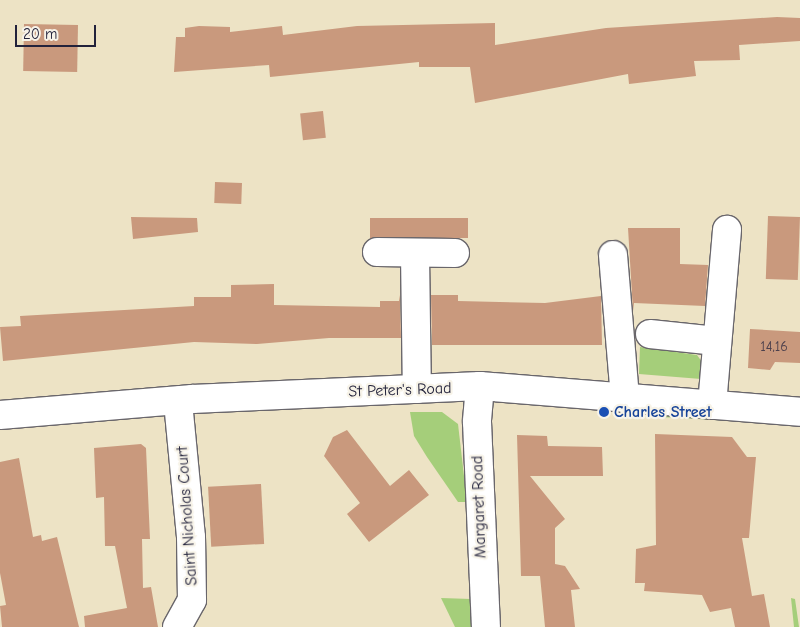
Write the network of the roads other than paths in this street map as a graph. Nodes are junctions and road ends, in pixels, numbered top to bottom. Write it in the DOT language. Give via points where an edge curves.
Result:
graph roads {
  1 [pos="727,230"];
  2 [pos="377,252"];
  3 [pos="455,253"];
  4 [pos="415,254"];
  5 [pos="613,255"];
  6 [pos="650,334"];
  7 [pos="716,340"];
  8 [pos="480,386"];
  9 [pos="417,389"];
  10 [pos="624,398"];
  11 [pos="178,401"];
  12 [pos="712,405"];
  13 [pos="1,411"];
  14 [pos="800,412"];
  15 [pos="177,627"];
  16 [pos="486,627"];
  1 -- 7 [label="street"];
  2 -- 4 [label="street"];
  3 -- 4 [label="street"];
  4 -- 9 [label="street"];
  5 -- 10 [label="street"];
  6 -- 7 [label="street"];
  7 -- 12 [label="street"];
  8 -- 9 [label="street, St Peter's Road"];
  8 -- 10 [label="street, St Peter's Road"];
  8 -- 16 [label="street, Margaret Road" via="477,422"];
  9 -- 11 [label="street, St Peter's Road"];
  10 -- 12 [label="street, St Peter's Road"];
  11 -- 13 [label="street, St Peter's Road"];
  11 -- 15 [label="street, Saint Nicholas Court" via="191,537 192,600"];
  12 -- 14 [label="street, St Peter's Road"];
}
